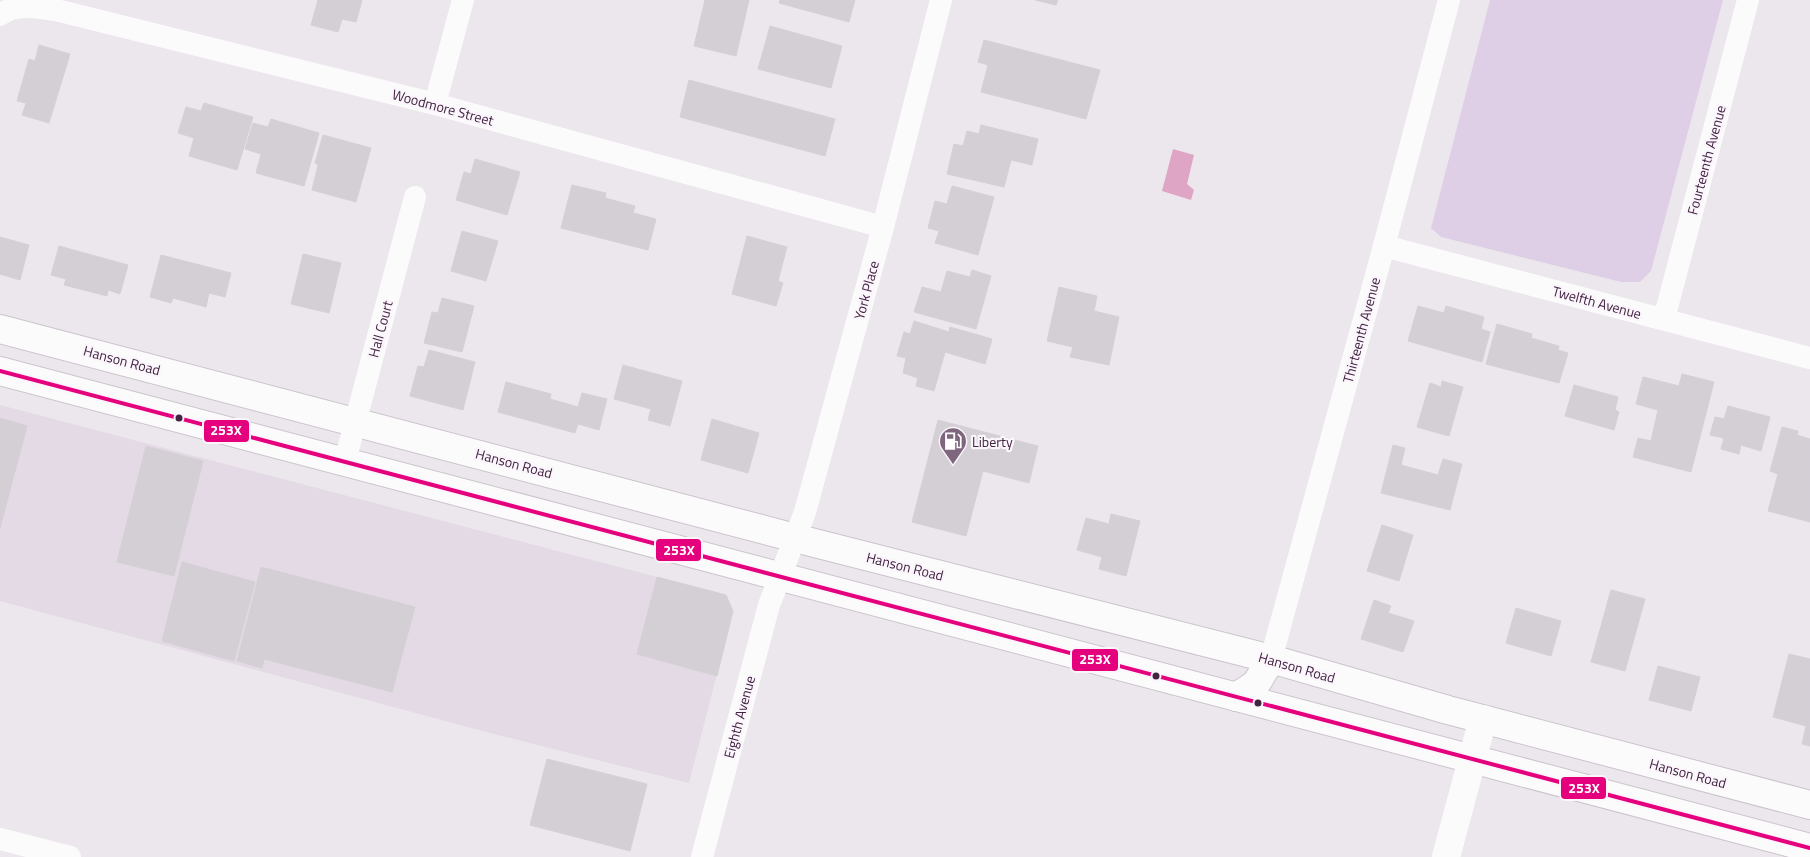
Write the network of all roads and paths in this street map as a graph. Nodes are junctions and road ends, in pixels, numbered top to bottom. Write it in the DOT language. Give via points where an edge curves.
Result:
graph roads {
  1 [pos="463,0"];
  2 [pos="941,0"];
  3 [pos="1450,0"];
  4 [pos="1748,0"];
  5 [pos="0,15"];
  6 [pos="435,104"];
  7 [pos="415,197"];
  8 [pos="883,227"];
  9 [pos="1384,246"];
  10 [pos="1664,319"];
  11 [pos="0,329"];
  12 [pos="1810,358"];
  13 [pos="0,371"];
  14 [pos="356,421"];
  15 [pos="345,461"];
  16 [pos="795,538"];
  17 [pos="779,577"];
  18 [pos="1271,659"];
  19 [pos="1236,697"];
  20 [pos="1483,719"];
  21 [pos="1472,760"];
  22 [pos="1810,804"];
  23 [pos="0,839"];
  24 [pos="1810,848"];
  25 [pos="70,857"];
  26 [pos="702,857"];
  27 [pos="1446,857"];
  1 -- 6 [label="street"];
  2 -- 8 [label="street, York Place"];
  3 -- 9 [label="street, Thirteenth Avenue"];
  4 -- 10 [label="street, Fourteenth Avenue"];
  5 -- 6 [label="street, Woodmore Street" via="17,8 60,11"];
  6 -- 8 [label="street, Woodmore Street"];
  7 -- 14 [label="street, Hall Court"];
  8 -- 16 [label="street, York Place" via="805,512"];
  9 -- 10 [label="street, Twelfth Avenue"];
  9 -- 18 [label="street, Thirteenth Avenue"];
  10 -- 12 [label="street, Twelfth Avenue"];
  11 -- 14 [label="main road, Hanson Road"];
  13 -- 15 [label="main road"];
  14 -- 15 [label="street, Hall Court"];
  14 -- 16 [label="main road, Hanson Road"];
  15 -- 17 [label="main road"];
  16 -- 17 [label="street, York Place"];
  16 -- 18 [label="main road, Hanson Road"];
  17 -- 19 [label="main road"];
  17 -- 26 [label="street, Eighth Avenue"];
  18 -- 19 [label="main road" via="1256,684"];
  18 -- 20 [label="main road, Hanson Road"];
  19 -- 21 [label="main road"];
  20 -- 21 [label="main road"];
  20 -- 22 [label="main road, Hanson Road"];
  21 -- 24 [label="main road"];
  21 -- 27 [label="main road"];
  23 -- 25 [label="street"];
}
